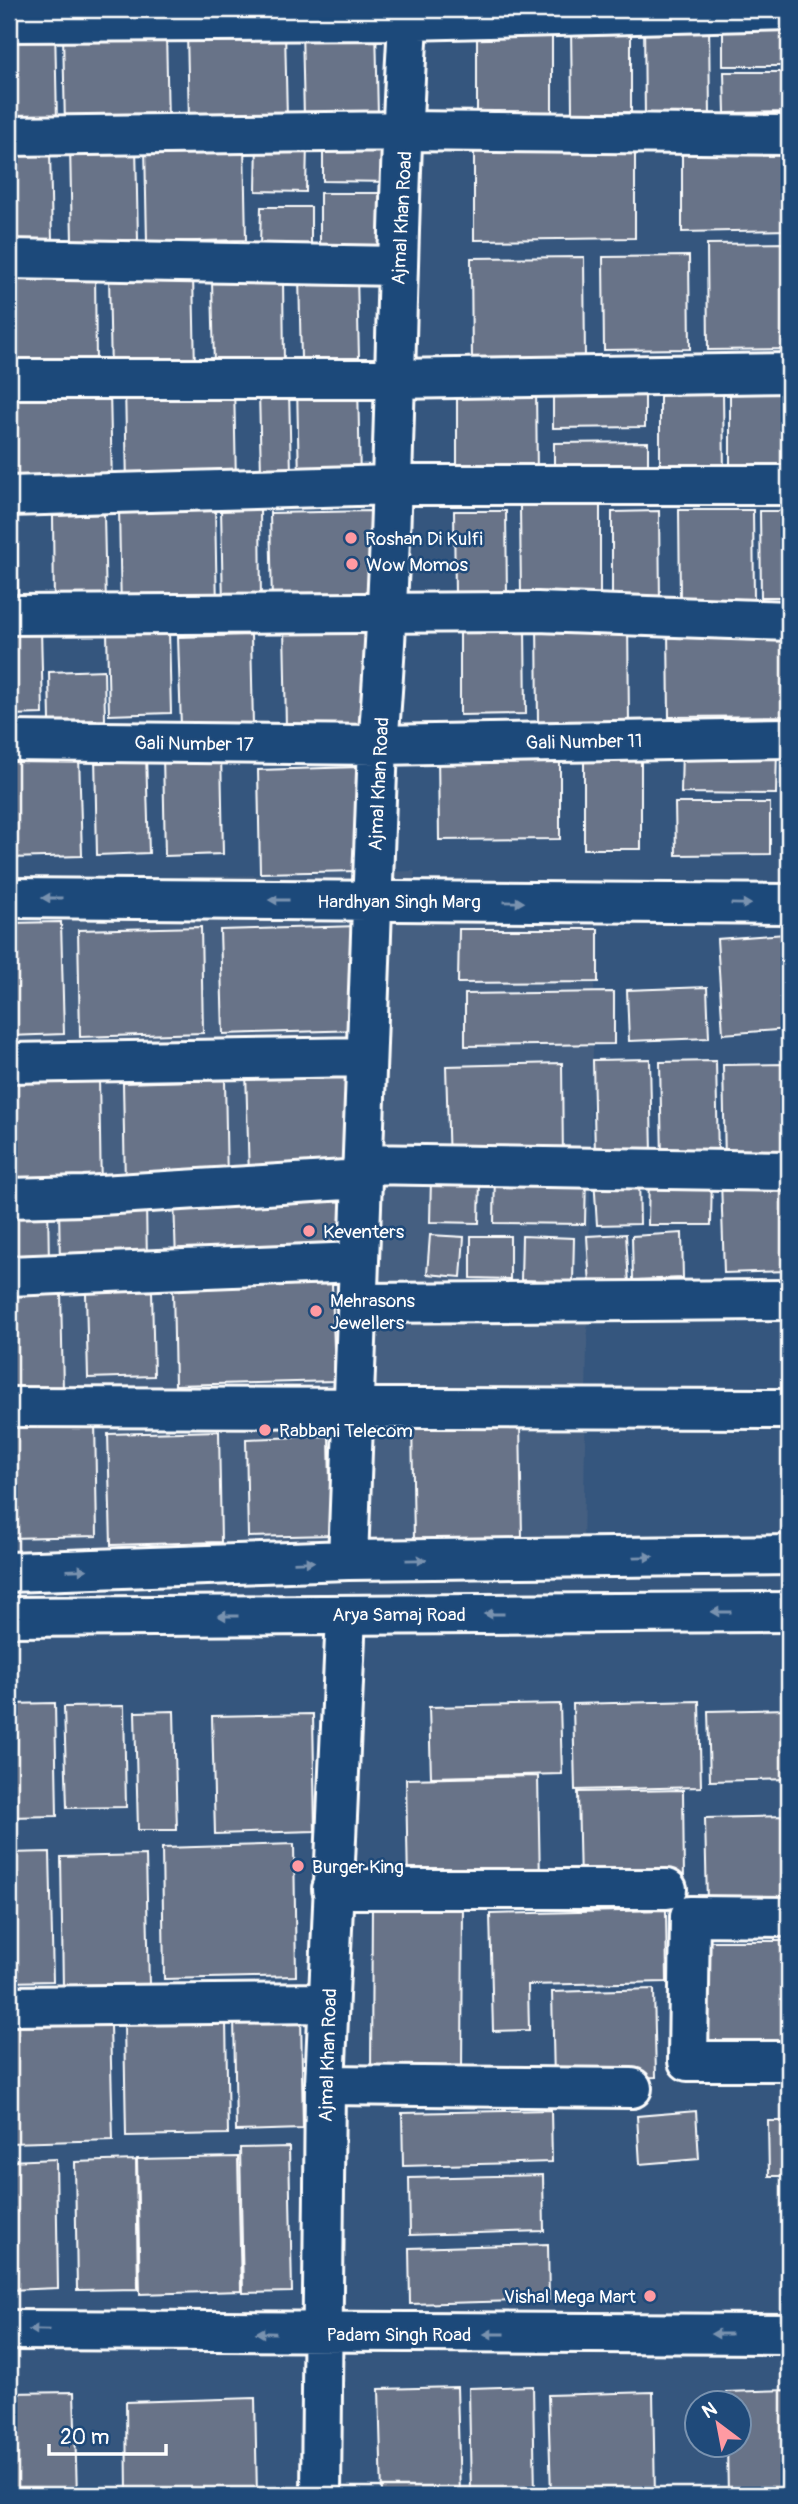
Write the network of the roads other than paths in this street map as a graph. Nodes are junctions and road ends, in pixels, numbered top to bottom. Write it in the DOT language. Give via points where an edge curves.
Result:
graph roads {
  1 [pos="789,10"];
  2 [pos="409,14"];
  3 [pos="9,22"];
  4 [pos="405,131"];
  5 [pos="789,135"];
  6 [pos="9,136"];
  7 [pos="9,259"];
  8 [pos="398,266"];
  9 [pos="789,373"];
  10 [pos="9,379"];
  11 [pos="394,379"];
  12 [pos="390,485"];
  13 [pos="789,485"];
  14 [pos="9,496"];
  15 [pos="389,613"];
  16 [pos="9,615"];
  17 [pos="789,621"];
  18 [pos="789,738"];
  19 [pos="9,741"];
  20 [pos="378,745"];
  21 [pos="9,898"];
  22 [pos="372,900"];
  23 [pos="789,904"];
  24 [pos="366,1057"];
  25 [pos="9,1063"];
  26 [pos="789,1171"];
  27 [pos="362,1172"];
  28 [pos="9,1198"];
  29 [pos="357,1262"];
  30 [pos="9,1276"];
  31 [pos="789,1300"];
  32 [pos="356,1303"];
  33 [pos="353,1406"];
  34 [pos="9,1407"];
  35 [pos="789,1409"];
  36 [pos="789,1555"];
  37 [pos="348,1560"];
  38 [pos="9,1572"];
  39 [pos="789,1612"];
  40 [pos="346,1615"];
  41 [pos="9,1617"];
  42 [pos="332,1889"];
  43 [pos="667,1889"];
  44 [pos="789,1917"];
  45 [pos="328,2003"];
  46 [pos="9,2006"];
  47 [pos="789,2061"];
  48 [pos="325,2085"];
  49 [pos="704,2087"];
  50 [pos="789,2087"];
  51 [pos="632,2088"];
  52 [pos="9,2329"];
  53 [pos="323,2334"];
  54 [pos="789,2334"];
  55 [pos="321,2495"];
  1 -- 2 [label="street"];
  2 -- 3 [label="street"];
  2 -- 4 [label="street, Ajmal Khan Road"];
  4 -- 5 [label="street"];
  4 -- 6 [label="street"];
  4 -- 8 [label="street, Ajmal Khan Road"];
  7 -- 8 [label="street"];
  8 -- 11 [label="street, Ajmal Khan Road"];
  9 -- 11 [label="street"];
  10 -- 11 [label="street"];
  11 -- 12 [label="street, Ajmal Khan Road"];
  12 -- 13 [label="street"];
  12 -- 14 [label="street"];
  12 -- 15 [label="street, Ajmal Khan Road"];
  15 -- 16 [label="street"];
  15 -- 17 [label="street" via="537,612"];
  15 -- 20 [label="street, Ajmal Khan Road"];
  18 -- 20 [label="street, Gali Number 11"];
  19 -- 20 [label="street, Gali Number 17"];
  20 -- 22 [label="street, Ajmal Khan Road"];
  22 -- 21 [label="street, Hardhyan Singh Marg, one-way"];
  22 -- 23 [label="street, Hardhyan Singh Marg, one-way"];
  22 -- 24 [label="street, Ajmal Khan Road"];
  24 -- 25 [label="street"];
  24 -- 27 [label="street, Ajmal Khan Road"];
  26 -- 27 [label="street"];
  27 -- 28 [label="street" via="84,1196"];
  27 -- 29 [label="street, Ajmal Khan Road"];
  29 -- 30 [label="street"];
  29 -- 32 [label="street, Ajmal Khan Road"];
  31 -- 32 [label="street"];
  32 -- 33 [label="street, Ajmal Khan Road"];
  33 -- 34 [label="street"];
  33 -- 35 [label="street"];
  33 -- 37 [label="street, Ajmal Khan Road"];
  37 -- 36 [label="street, one-way"];
  38 -- 37 [label="street, one-way"];
  39 -- 40 [label="street, Arya Samaj Road, one-way"];
  40 -- 41 [label="street, Arya Samaj Road, one-way"];
  40 -- 42 [label="street, Ajmal Khan Road"];
  42 -- 43 [label="street"];
  42 -- 45 [label="street, Ajmal Khan Road"];
  44 -- 47 [label="street" via="690,1916 688,2062"];
  45 -- 46 [label="street"];
  45 -- 48 [label="street, Ajmal Khan Road"];
  48 -- 51 [label="street"];
  48 -- 53 [label="street, Ajmal Khan Road"];
  49 -- 50 [label="street"];
  53 -- 52 [label="street, Padam Singh Road, one-way"];
  54 -- 53 [label="street, Padam Singh Road, one-way"];
  53 -- 55 [label="street, Ajmal Khan Road"];
}
